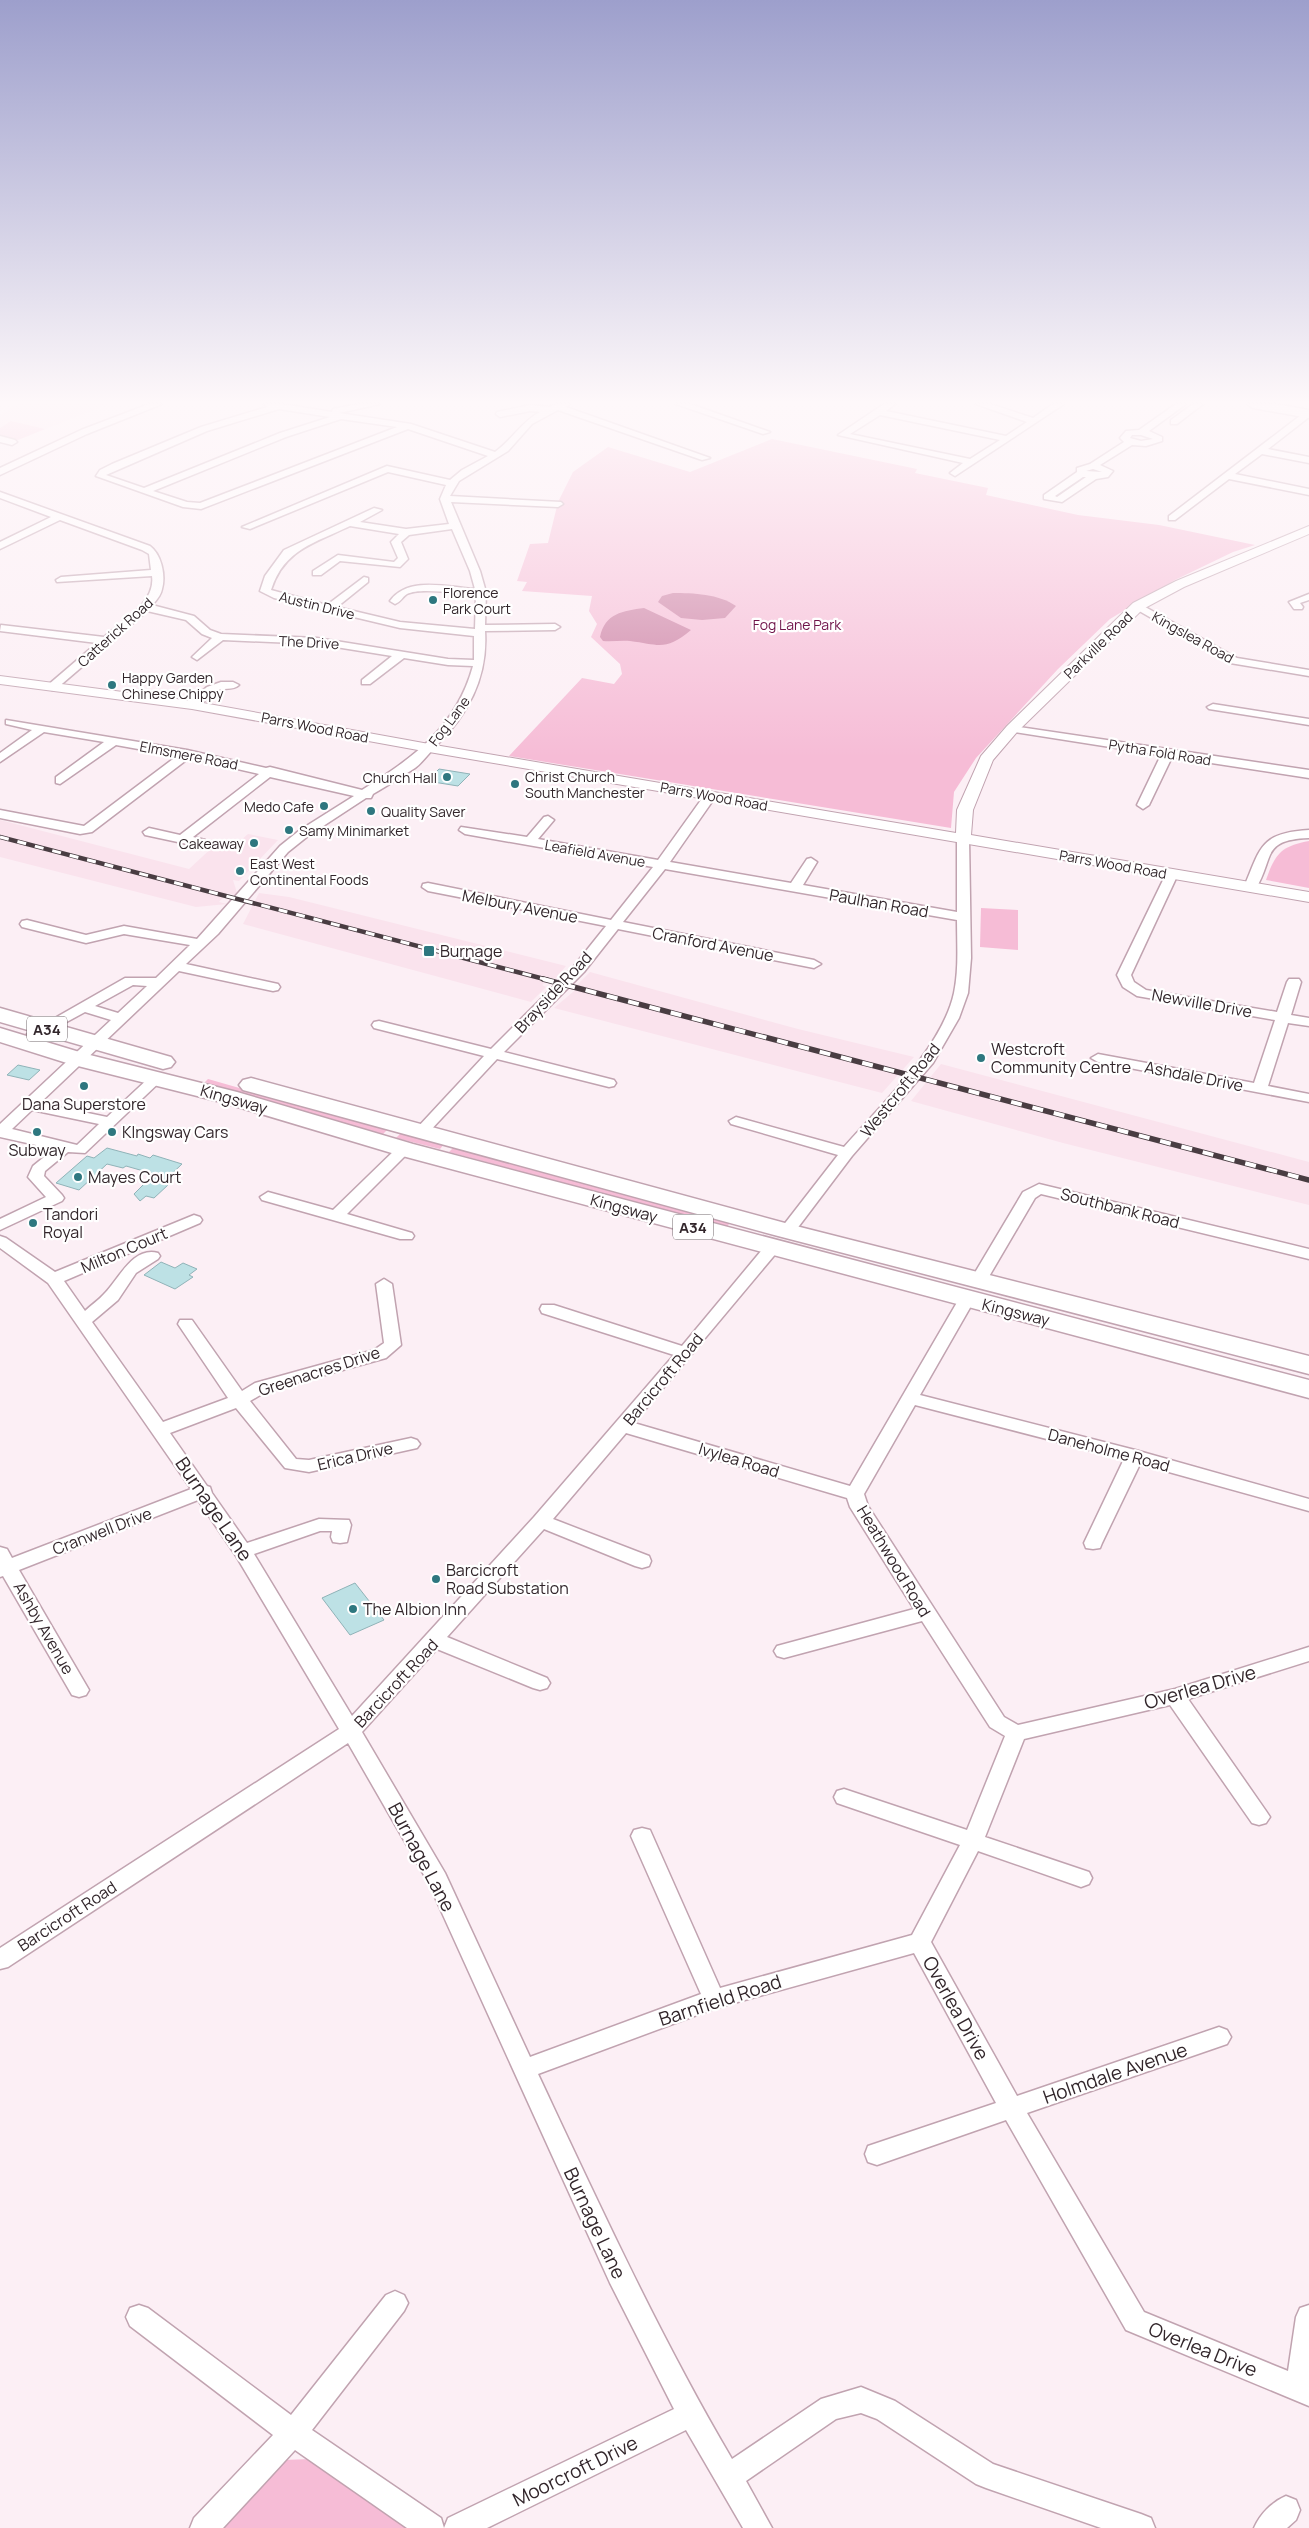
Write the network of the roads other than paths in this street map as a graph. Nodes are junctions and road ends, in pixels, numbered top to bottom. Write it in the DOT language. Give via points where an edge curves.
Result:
graph roads {
  1 [pos="48,522"];
  2 [pos="76,522"];
  3 [pos="259,522"];
  4 [pos="453,522"];
  5 [pos="349,523"];
  6 [pos="454,526"];
  7 [pos="247,527"];
  8 [pos="1309,530"];
  9 [pos="406,532"];
  10 [pos="0,546"];
  11 [pos="156,573"];
  12 [pos="318,573"];
  13 [pos="61,580"];
  14 [pos="364,580"];
  15 [pos="481,592"];
  16 [pos="1309,597"];
  17 [pos="1279,600"];
  18 [pos="395,601"];
  19 [pos="1138,606"];
  20 [pos="145,608"];
  21 [pos="328,609"];
  22 [pos="554,627"];
  23 [pos="1,628"];
  24 [pos="481,630"];
  25 [pos="220,637"];
  26 [pos="107,641"];
  27 [pos="402,654"];
  28 [pos="197,658"];
  29 [pos="480,663"];
  30 [pos="1309,673"];
  31 [pos="0,680"];
  32 [pos="366,682"];
  33 [pos="234,685"];
  34 [pos="52,687"];
  35 [pos="192,705"];
  36 [pos="1213,707"];
  37 [pos="10,722"];
  38 [pos="1309,722"];
  39 [pos="42,728"];
  40 [pos="1012,729"];
  41 [pos="113,741"];
  42 [pos="429,748"];
  43 [pos="1168,753"];
  44 [pos="186,754"];
  45 [pos="0,758"];
  46 [pos="270,772"];
  47 [pos="1309,774"];
  48 [pos="60,780"];
  49 [pos="367,795"];
  50 [pos="710,796"];
  51 [pos="1143,805"];
  52 [pos="0,814"];
  53 [pos="548,820"];
  54 [pos="466,830"];
  55 [pos="149,832"];
  56 [pos="1309,834"];
  57 [pos="962,838"];
  58 [pos="184,839"];
  59 [pos="529,842"];
  60 [pos="201,843"];
  61 [pos="811,862"];
  62 [pos="661,864"];
  63 [pos="1172,874"];
  64 [pos="428,887"];
  65 [pos="1250,887"];
  66 [pos="794,889"];
  67 [pos="1309,897"];
  68 [pos="963,917"];
  69 [pos="27,924"];
  70 [pos="613,924"];
  71 [pos="200,943"];
  72 [pos="814,964"];
  73 [pos="177,966"];
  74 [pos="160,982"];
  75 [pos="1294,982"];
  76 [pos="273,987"];
  77 [pos="84,1008"];
  78 [pos="0,1015"];
  79 [pos="120,1018"];
  80 [pos="1282,1018"];
  81 [pos="1309,1022"];
  82 [pos="0,1024"];
  83 [pos="379,1025"];
  84 [pos="38,1031"];
  85 [pos="0,1035"];
  86 [pos="86,1051"];
  87 [pos="495,1053"];
  88 [pos="1098,1058"];
  89 [pos="157,1078"];
  90 [pos="609,1083"];
  91 [pos="1260,1088"];
  92 [pos="229,1097"];
  93 [pos="1309,1098"];
  94 [pos="29,1105"];
  95 [pos="736,1121"];
  96 [pos="111,1122"];
  97 [pos="1,1131"];
  98 [pos="413,1140"];
  99 [pos="65,1147"];
  100 [pos="847,1153"];
  101 [pos="268,1197"];
  102 [pos="336,1216"];
  103 [pos="194,1220"];
  104 [pos="0,1225"];
  105 [pos="406,1236"];
  106 [pos="779,1240"];
  107 [pos="0,1241"];
  108 [pos="1309,1254"];
  109 [pos="152,1256"];
  110 [pos="54,1279"];
  111 [pos="384,1284"];
  112 [pos="973,1290"];
  113 [pos="548,1309"];
  114 [pos="83,1321"];
  115 [pos="186,1324"];
  116 [pos="685,1353"];
  117 [pos="1309,1365"];
  118 [pos="1309,1389"];
  119 [pos="909,1398"];
  120 [pos="239,1400"];
  121 [pos="623,1426"];
  122 [pos="160,1430"];
  123 [pos="411,1444"];
  124 [pos="1135,1456"];
  125 [pos="204,1492"];
  126 [pos="855,1494"];
  127 [pos="1309,1505"];
  128 [pos="542,1521"];
  129 [pos="340,1538"];
  130 [pos="1092,1543"];
  131 [pos="243,1551"];
  132 [pos="642,1561"];
  133 [pos="3,1564"];
  134 [pos="925,1613"];
  135 [pos="435,1640"];
  136 [pos="784,1651"];
  137 [pos="1309,1654"];
  138 [pos="540,1682"];
  139 [pos="79,1690"];
  140 [pos="1175,1696"];
  141 [pos="351,1731"];
  142 [pos="1016,1733"];
  143 [pos="844,1796"];
  144 [pos="1259,1817"];
  145 [pos="642,1836"];
  146 [pos="973,1841"];
  147 [pos="1081,1878"];
  148 [pos="920,1942"];
  149 [pos="0,1960"];
  150 [pos="714,1999"];
  151 [pos="1219,2037"];
  152 [pos="524,2069"];
  153 [pos="1011,2108"];
  154 [pos="877,2154"];
  155 [pos="395,2303"];
  156 [pos="139,2316"];
  157 [pos="1309,2317"];
  158 [pos="1304,2390"];
  159 [pos="691,2414"];
  160 [pos="293,2433"];
  161 [pos="727,2478"];
  162 [pos="204,2528"];
  163 [pos="431,2528"];
  164 [pos="458,2528"];
  165 [pos="758,2528"];
  166 [pos="1141,2528"];
  1 -- 10 [label="street"];
  2 -- 11 [label="street, Catterick Road" via="149,550 155,558"];
  3 -- 7 [label="street"];
  4 -- 6 [label="street, Fog Lane"];
  5 -- 9 [label="street"];
  5 -- 21 [label="street, Austin Drive" via="288,552 266,584 265,590 278,596"];
  6 -- 9 [label="street"];
  6 -- 15 [label="street, Fog Lane"];
  8 -- 19 [label="street, Parkville Road" via="1180,584"];
  9 -- 12 [label="street" via="396,542 403,559 396,565 338,558"];
  11 -- 13 [label="street"];
  11 -- 20 [label="street, Catterick Road" via="158,591"];
  14 -- 21 [label="street"];
  15 -- 18 [label="street" via="419,588 404,592"];
  15 -- 24 [label="street, Fog Lane"];
  16 -- 17 [label="street" via="1296,605"];
  19 -- 30 [label="street, Kingslea Road" via="1234,661"];
  19 -- 40 [label="street, Parkville Road"];
  20 -- 25 [label="street, The Drive" via="190,618 206,632"];
  20 -- 26 [label="street, Catterick Road"];
  21 -- 24 [label="street, Austin Drive" via="400,625"];
  22 -- 24 [label="street, Austin Drive"];
  23 -- 26 [label="street"];
  24 -- 29 [label="street, Fog Lane"];
  25 -- 27 [label="street, The Drive" via="317,641"];
  25 -- 28 [label="street"];
  26 -- 34 [label="street, Catterick Road"];
  27 -- 29 [label="street, The Drive" via="448,662"];
  27 -- 32 [label="street"];
  29 -- 42 [label="street, Fog Lane" via="465,704"];
  31 -- 34 [label="street, Parrs Wood Road"];
  33 -- 35 [label="street" via="214,687"];
  34 -- 35 [label="street, Parrs Wood Road"];
  35 -- 42 [label="street, Parrs Wood Road"];
  36 -- 38 [label="street"];
  37 -- 39 [label="street, Elmsmere Road"];
  39 -- 41 [label="street, Elmsmere Road"];
  39 -- 45 [label="street"];
  40 -- 43 [label="street, Pytha Fold Road"];
  40 -- 57 [label="street, Parkville Road" via="986,759 971,791"];
  41 -- 44 [label="street, Elmsmere Road"];
  41 -- 48 [label="street"];
  42 -- 49 [label="street, Fog Lane"];
  42 -- 50 [label="street, Parrs Wood Road"];
  43 -- 47 [label="street, Pytha Fold Road"];
  43 -- 51 [label="street"];
  44 -- 46 [label="street, Elmsmere Road"];
  44 -- 52 [label="street" via="88,829"];
  46 -- 49 [label="street, Elmsmere Road"];
  46 -- 58 [label="street"];
  49 -- 71 [label="street, Fog Lane" via="304,833 284,849 226,918"];
  50 -- 57 [label="street, Parrs Wood Road"];
  50 -- 62 [label="street, Brayside Road"];
  53 -- 59 [label="street, Leafield Avenue"];
  54 -- 59 [label="street, Leafield Avenue"];
  55 -- 58 [label="street"];
  56 -- 65 [label="street" via="1278,839 1265,848"];
  57 -- 63 [label="street, Parrs Wood Road"];
  57 -- 68 [label="street, Westcroft Road"];
  58 -- 60 [label="street"];
  59 -- 62 [label="street, Leafield Avenue"];
  61 -- 66 [label="street"];
  62 -- 66 [label="street, Paulhan Road"];
  62 -- 70 [label="street, Brayside Road"];
  63 -- 65 [label="street, Parrs Wood Road"];
  63 -- 80 [label="street, Newville Drive" via="1124,975 1128,984 1142,992"];
  64 -- 70 [label="street, Melbury Avenue"];
  65 -- 67 [label="street, Parrs Wood Road"];
  66 -- 68 [label="street, Paulhan Road"];
  68 -- 100 [label="street, Westcroft Road" via="961,993 952,1018 928,1060"];
  69 -- 71 [label="street" via="86,939 124,930"];
  70 -- 72 [label="street, Cranford Avenue"];
  70 -- 87 [label="street, Brayside Road" via="579,969"];
  71 -- 73 [label="street, Fog Lane"];
  73 -- 74 [label="street, Fog Lane"];
  73 -- 76 [label="street"];
  74 -- 77 [label="street" via="130,981"];
  74 -- 79 [label="street, Fog Lane"];
  75 -- 80 [label="street, Ashdale Drive"];
  77 -- 79 [label="street"];
  77 -- 84 [label="street"];
  78 -- 84 [label="highway, A34"];
  79 -- 86 [label="street, Fog Lane"];
  80 -- 81 [label="street, Newville Drive"];
  80 -- 91 [label="street, Ashdale Drive"];
  82 -- 84 [label="highway"];
  83 -- 87 [label="street"];
  84 -- 86 [label="highway"];
  85 -- 86 [label="highway, Kingsway / A34"];
  86 -- 89 [label="highway, Kingsway / A34"];
  86 -- 92 [label="highway" via="199,1082"];
  86 -- 94 [label="street, Fog Lane"];
  86 -- 98 [label="highway, Kingsway / A34"];
  87 -- 90 [label="street"];
  87 -- 98 [label="street, Brayside Road"];
  88 -- 91 [label="street, Ashdale Drive"];
  89 -- 92 [label="highway, Kingsway / A34"];
  89 -- 96 [label="street"];
  91 -- 93 [label="street, Ashdale Drive"];
  92 -- 98 [label="highway, Kingsway / A34"];
  94 -- 96 [label="street"];
  94 -- 97 [label="street, Fog Lane"];
  95 -- 100 [label="street"];
  96 -- 99 [label="street" via="80,1150"];
  97 -- 99 [label="street"];
  98 -- 102 [label="street, Brayside Road"];
  98 -- 106 [label="highway, Kingsway / A34"];
  99 -- 104 [label="street" via="38,1169 36,1177 56,1198"];
  100 -- 106 [label="street, Westcroft Road"];
  101 -- 102 [label="street"];
  102 -- 105 [label="street"];
  103 -- 110 [label="street, Milton Court"];
  106 -- 112 [label="highway, Kingsway / A34"];
  106 -- 116 [label="street, Barcicroft Road"];
  107 -- 110 [label="street, Burnage Lane"];
  108 -- 112 [label="street, Southbank Road" via="1039,1189 1029,1195"];
  109 -- 114 [label="street" via="130,1270 112,1296"];
  110 -- 114 [label="street, Burnage Lane"];
  111 -- 120 [label="street, Greenacres Drive" via="393,1344 380,1354 261,1387"];
  112 -- 117 [label="highway, Kingsway / A34"];
  112 -- 118 [label="highway, Kingsway / A34"];
  112 -- 119 [label="street, Heathwood Road"];
  113 -- 116 [label="street"];
  114 -- 122 [label="street, Burnage Lane"];
  115 -- 120 [label="street, Erica Drive"];
  116 -- 121 [label="street, Barcicroft Road"];
  119 -- 124 [label="street, Daneholme Road"];
  119 -- 126 [label="street, Heathwood Road"];
  120 -- 122 [label="street, Greenacres Drive"];
  120 -- 123 [label="street, Erica Drive" via="291,1464 309,1466"];
  121 -- 126 [label="street, Ivylea Road"];
  121 -- 128 [label="street, Barcicroft Road"];
  122 -- 125 [label="street, Burnage Lane"];
  124 -- 127 [label="street, Daneholme Road"];
  124 -- 130 [label="street"];
  125 -- 131 [label="street, Burnage Lane"];
  125 -- 133 [label="street, Cranwell Drive"];
  126 -- 134 [label="street, Heathwood Road" via="859,1507"];
  128 -- 132 [label="street"];
  128 -- 135 [label="street, Barcicroft Road"];
  129 -- 131 [label="street" via="342,1525 319,1524"];
  131 -- 141 [label="street, Burnage Lane"];
  133 -- 139 [label="street, Ashby Avenue"];
  134 -- 136 [label="street"];
  134 -- 142 [label="street, Heathwood Road" via="997,1722"];
  135 -- 138 [label="street"];
  135 -- 141 [label="street, Barcicroft Road"];
  137 -- 140 [label="street, Overlea Drive"];
  140 -- 142 [label="street, Overlea Drive"];
  140 -- 144 [label="street"];
  141 -- 149 [label="street, Barcicroft Road"];
  141 -- 152 [label="street, Burnage Lane" via="437,1879"];
  142 -- 146 [label="street, Overlea Drive"];
  143 -- 146 [label="street"];
  145 -- 150 [label="street"];
  146 -- 147 [label="street"];
  146 -- 148 [label="street, Overlea Drive"];
  148 -- 150 [label="street, Barnfield Road"];
  148 -- 153 [label="street, Overlea Drive"];
  150 -- 152 [label="street, Barnfield Road"];
  151 -- 153 [label="street, Holmdale Avenue"];
  152 -- 159 [label="street, Burnage Lane" via="618,2275"];
  153 -- 154 [label="street, Holmdale Avenue"];
  153 -- 158 [label="street, Overlea Drive" via="1135,2321"];
  155 -- 160 [label="street"];
  156 -- 160 [label="street"];
  157 -- 158 [label="street"];
  159 -- 161 [label="street, Burnage Lane"];
  159 -- 164 [label="street, Moorcroft Drive"];
  160 -- 162 [label="street"];
  160 -- 163 [label="street"];
  161 -- 165 [label="street, Burnage Lane"];
  161 -- 166 [label="street" via="830,2408 861,2400 886,2410 986,2475"];
}
